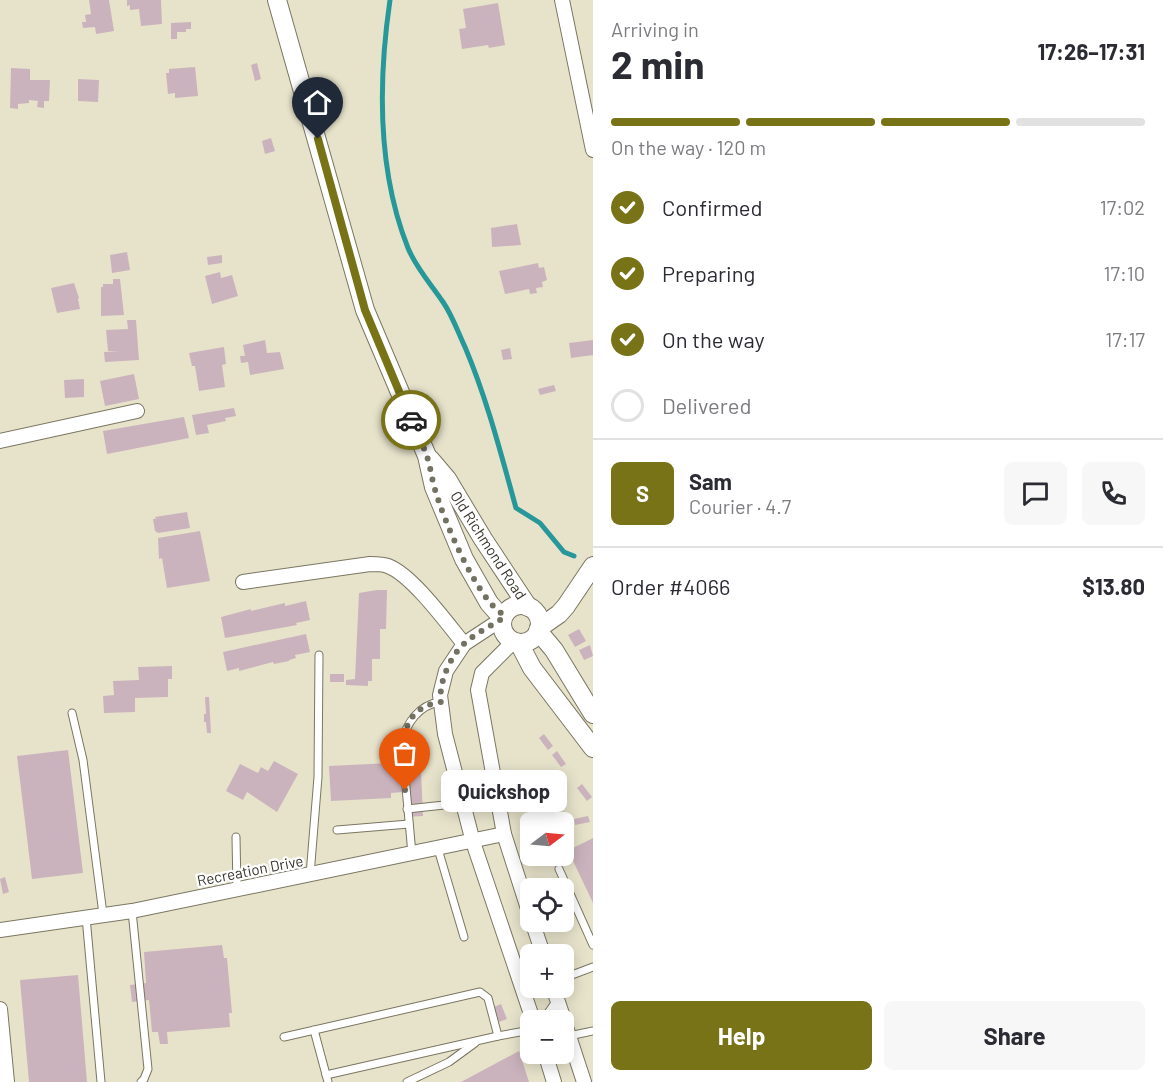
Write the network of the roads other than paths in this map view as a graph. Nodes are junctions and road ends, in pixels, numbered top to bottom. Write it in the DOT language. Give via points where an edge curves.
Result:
graph roads {
  1 [pos="278,0"];
  2 [pos="562,0"];
  3 [pos="593,150"];
  4 [pos="137,411"];
  5 [pos="0,441"];
  6 [pos="427,456"];
  7 [pos="593,566"];
  8 [pos="243,582"];
  9 [pos="503,617"];
  10 [pos="535,619"];
  11 [pos="516,643"];
  12 [pos="464,644"];
  13 [pos="319,655"];
  14 [pos="441,702"];
  15 [pos="72,713"];
  16 [pos="593,714"];
  17 [pos="593,748"];
  18 [pos="463,803"];
  19 [pos="407,809"];
  20 [pos="409,825"];
  21 [pos="338,830"];
  22 [pos="504,834"];
  23 [pos="236,837"];
  24 [pos="473,842"];
  25 [pos="438,849"];
  26 [pos="412,854"];
  27 [pos="559,869"];
  28 [pos="309,875"];
  29 [pos="520,883"];
  30 [pos="237,890"];
  31 [pos="132,911"];
  32 [pos="103,914"];
  33 [pos="86,917"];
  34 [pos="0,930"];
  35 [pos="464,937"];
  36 [pos="593,945"];
  37 [pos="593,967"];
  38 [pos="574,974"];
  39 [pos="0,1009"];
  40 [pos="530,1010"];
  41 [pos="314,1030"];
  42 [pos="593,1030"];
  43 [pos="520,1032"];
  44 [pos="574,1035"];
  45 [pos="498,1036"];
  46 [pos="284,1037"];
  47 [pos="480,1040"];
  48 [pos="574,1051"];
  49 [pos="548,1064"];
  50 [pos="4,1077"];
  51 [pos="327,1078"];
  52 [pos="101,1082"];
  53 [pos="141,1082"];
  54 [pos="407,1082"];
  55 [pos="554,1082"];
  56 [pos="584,1082"];
  1 -- 6 [label="street, Old Richmond Road" via="365,310"];
  2 -- 3 [label="street"];
  4 -- 5 [label="street"];
  6 -- 9 [label="street, Old Richmond Road" via="440,502 464,559 489,603"];
  6 -- 10 [label="street, Old Richmond Road" via="447,479"];
  7 -- 10 [label="street" via="573,596"];
  8 -- 12 [label="street" via="370,564 388,566 412,583"];
  9 -- 10 [label="street, Old Richmond Road" via="514,606"];
  9 -- 11 [label="street, Old Richmond Road" via="506,636"];
  9 -- 12 [label="street"];
  10 -- 11 [label="street" via="531,641"];
  10 -- 16 [label="street, Old Richmond Road"];
  11 -- 17 [label="street, Old Richmond Road"];
  11 -- 22 [label="street" via="482,673 478,690"];
  12 -- 14 [label="street" via="446,671"];
  13 -- 28 [label="lane" via="318,777"];
  14 -- 18 [label="street"];
  14 -- 19 [label="lane" via="420,710 403,735"];
  15 -- 32 [label="lane" via="83,760"];
  18 -- 19 [label="lane"];
  18 -- 24 [label="street"];
  19 -- 20 [label="lane"];
  20 -- 21 [label="lane"];
  20 -- 26 [label="lane"];
  22 -- 24 [label="street, Recreation Drive"];
  22 -- 29 [label="street"];
  23 -- 30 [label="lane"];
  24 -- 25 [label="street, Recreation Drive"];
  24 -- 40 [label="street"];
  25 -- 26 [label="street, Recreation Drive"];
  25 -- 35 [label="lane"];
  26 -- 28 [label="street, Recreation Drive"];
  27 -- 36 [label="lane"];
  28 -- 30 [label="street, Recreation Drive"];
  30 -- 31 [label="street, Recreation Drive"];
  31 -- 32 [label="street, Recreation Drive"];
  31 -- 53 [label="lane" via="148,1069"];
  32 -- 33 [label="street, Recreation Drive"];
  33 -- 34 [label="street, Recreation Drive"];
  33 -- 52 [label="lane"];
  37 -- 38 [label="lane"];
  39 -- 50 [label="street"];
  41 -- 45 [label="lane" via="480,992 488,998"];
  41 -- 46 [label="lane"];
  41 -- 51 [label="lane"];
  42 -- 44 [label="lane"];
  43 -- 45 [label="lane"];
  45 -- 47 [label="lane"];
  47 -- 51 [label="lane"];
  47 -- 54 [label="lane" via="449,1062"];
  48 -- 56 [label="street"];
  49 -- 55 [label="street"];
}
